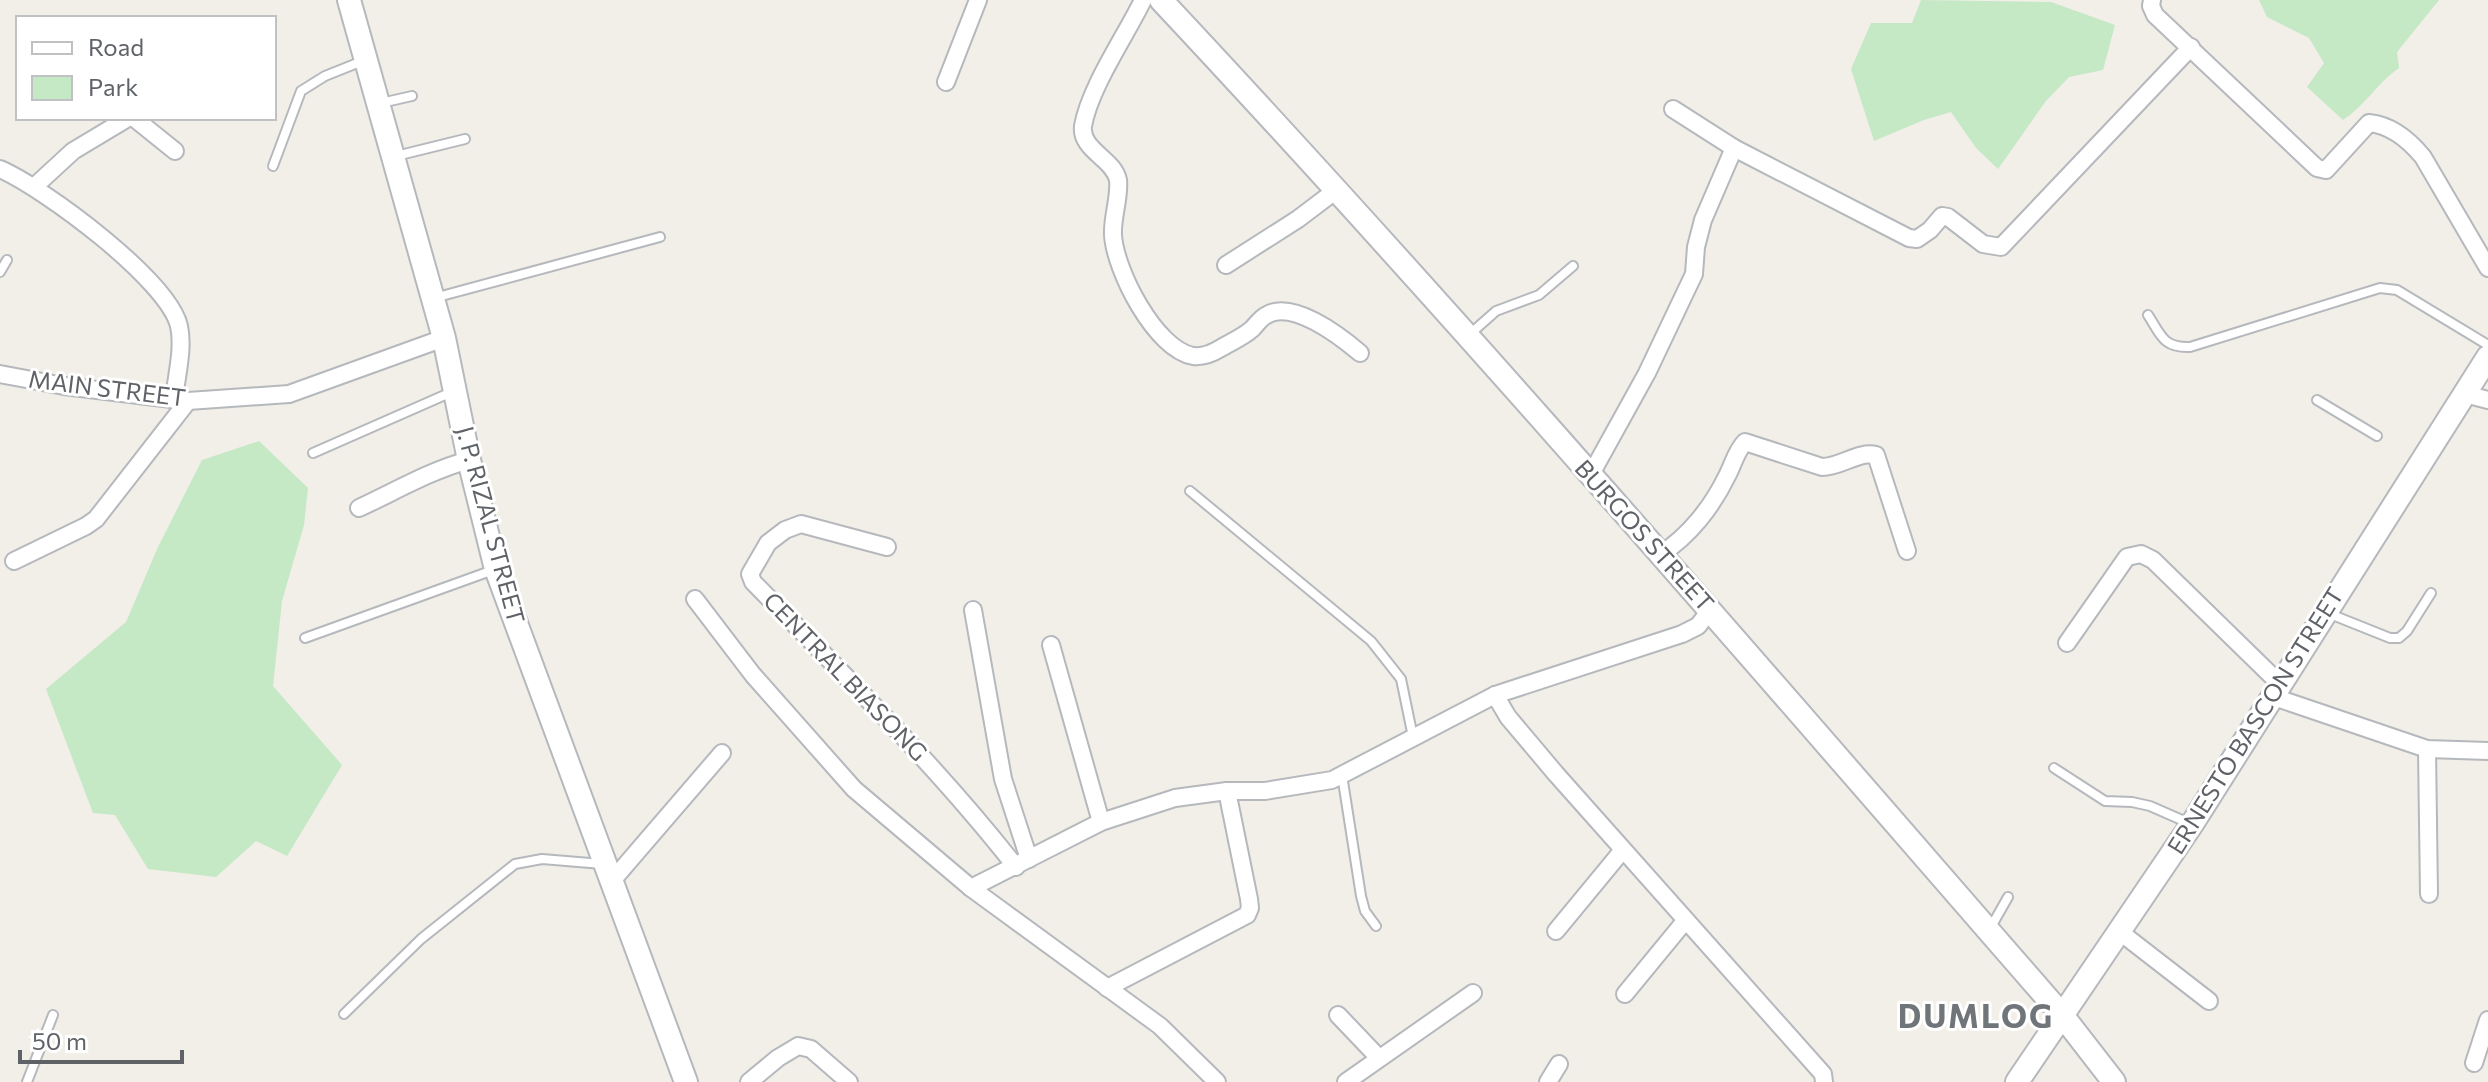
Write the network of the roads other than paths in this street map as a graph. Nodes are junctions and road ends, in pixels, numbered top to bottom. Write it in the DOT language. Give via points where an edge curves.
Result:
graph roads {
  1 [pos="978,0"];
  2 [pos="1143,0"];
  3 [pos="1161,0"];
  4 [pos="2152,0"];
  5 [pos="353,1"];
  6 [pos="2191,47"];
  7 [pos="366,59"];
  8 [pos="946,82"];
  9 [pos="412,96"];
  10 [pos="379,104"];
  11 [pos="1673,109"];
  12 [pos="127,120"];
  13 [pos="134,120"];
  14 [pos="465,139"];
  15 [pos="1734,148"];
  16 [pos="175,151"];
  17 [pos="394,157"];
  18 [pos="273,166"];
  19 [pos="0,169"];
  20 [pos="35,186"];
  21 [pos="1335,191"];
  22 [pos="660,237"];
  23 [pos="7,260"];
  24 [pos="1226,265"];
  25 [pos="1573,266"];
  26 [pos="2488,268"];
  27 [pos="0,272"];
  28 [pos="433,298"];
  29 [pos="2148,315"];
  30 [pos="1466,337"];
  31 [pos="444,338"];
  32 [pos="2488,345"];
  33 [pos="1360,353"];
  34 [pos="2488,357"];
  35 [pos="0,374"];
  36 [pos="455,390"];
  37 [pos="2465,394"];
  38 [pos="2317,400"];
  39 [pos="2488,400"];
  40 [pos="181,401"];
  41 [pos="2377,436"];
  42 [pos="313,453"];
  43 [pos="469,460"];
  44 [pos="1590,476"];
  45 [pos="1190,491"];
  46 [pos="359,508"];
  47 [pos="887,547"];
  48 [pos="1907,551"];
  49 [pos="1661,554"];
  50 [pos="14,561"];
  51 [pos="496,569"];
  52 [pos="2431,593"];
  53 [pos="695,599"];
  54 [pos="973,610"];
  55 [pos="1710,610"];
  56 [pos="2325,612"];
  57 [pos="305,638"];
  58 [pos="2067,643"];
  59 [pos="1051,645"];
  60 [pos="2275,690"];
  61 [pos="1495,695"];
  62 [pos="1413,738"];
  63 [pos="2427,749"];
  64 [pos="2488,751"];
  65 [pos="722,753"];
  66 [pos="2054,768"];
  67 [pos="1342,775"];
  68 [pos="1227,791"];
  69 [pos="1101,822"];
  70 [pos="2192,824"];
  71 [pos="1622,851"];
  72 [pos="1023,863"];
  73 [pos="607,873"];
  74 [pos="971,888"];
  75 [pos="2429,894"];
  76 [pos="2008,897"];
  77 [pos="1685,921"];
  78 [pos="1376,926"];
  79 [pos="1556,931"];
  80 [pos="1988,931"];
  81 [pos="2120,932"];
  82 [pos="1107,988"];
  83 [pos="1473,993"];
  84 [pos="1625,994"];
  85 [pos="2209,1001"];
  86 [pos="344,1014"];
  87 [pos="53,1015"];
  88 [pos="1338,1015"];
  89 [pos="2062,1015"];
  90 [pos="2488,1020"];
  91 [pos="1379,1058"];
  92 [pos="2474,1063"];
  93 [pos="1559,1064"];
  94 [pos="27,1082"];
  95 [pos="686,1082"];
  96 [pos="749,1082"];
  97 [pos="849,1082"];
  98 [pos="1217,1082"];
  99 [pos="1346,1082"];
  100 [pos="1548,1082"];
  101 [pos="1824,1082"];
  102 [pos="2017,1082"];
  103 [pos="2114,1082"];
  1 -- 8 [label="street"];
  2 -- 33 [label="street" via="1082,130 1118,180 1113,235 1124,277 1139,303 1163,337 1179,352 1196,357 1214,352 1266,315 1284,310 1328,329"];
  3 -- 21 [label="street, BURGOS STREET"];
  4 -- 6 [label="street" via="2155,15"];
  5 -- 7 [label="street, J. P. RIZAL STREET"];
  6 -- 15 [label="street" via="2001,247 1983,244 1942,216 1917,239 1909,238"];
  6 -- 26 [label="street" via="2320,170 2326,170 2369,123 2400,136 2423,157"];
  7 -- 10 [label="street, J. P. RIZAL STREET"];
  7 -- 18 [label="lane" via="301,91"];
  9 -- 10 [label="lane"];
  10 -- 17 [label="street, J. P. RIZAL STREET"];
  11 -- 15 [label="street"];
  12 -- 20 [label="street" via="73,151"];
  13 -- 16 [label="street"];
  14 -- 17 [label="lane"];
  15 -- 44 [label="street" via="1703,220 1694,274"];
  17 -- 28 [label="street, J. P. RIZAL STREET"];
  19 -- 20 [label="street"];
  20 -- 40 [label="street" via="116,250 174,315 180,334"];
  21 -- 24 [label="street"];
  21 -- 30 [label="street, BURGOS STREET"];
  22 -- 28 [label="lane"];
  23 -- 27 [label="lane"];
  25 -- 30 [label="lane" via="1539,295 1496,311"];
  28 -- 31 [label="street, J. P. RIZAL STREET"];
  29 -- 32 [label="lane" via="2166,343 2190,347 2380,288 2397,290"];
  30 -- 44 [label="street, BURGOS STREET"];
  31 -- 36 [label="street, J. P. RIZAL STREET"];
  31 -- 40 [label="street, MAIN STREET" via="289,394"];
  34 -- 37 [label="street, ERNESTO BASCON STREET"];
  35 -- 40 [label="street, MAIN STREET"];
  36 -- 42 [label="lane"];
  36 -- 43 [label="street, J. P. RIZAL STREET"];
  37 -- 39 [label="street"];
  37 -- 56 [label="street, ERNESTO BASCON STREET"];
  38 -- 41 [label="lane"];
  40 -- 50 [label="street" via="96,519"];
  43 -- 46 [label="street" via="411,480"];
  43 -- 51 [label="street, J. P. RIZAL STREET"];
  44 -- 49 [label="street, BURGOS STREET"];
  45 -- 62 [label="lane" via="1371,641 1401,679"];
  47 -- 72 [label="street, CENTRAL BIASONG" via="801,524 768,543 750,574"];
  48 -- 49 [label="street" via="1876,455 1822,467 1745,442 1708,507 1678,543"];
  49 -- 55 [label="street, BURGOS STREET"];
  51 -- 57 [label="lane"];
  51 -- 73 [label="street, J. P. RIZAL STREET"];
  52 -- 56 [label="lane" via="2399,638"];
  53 -- 74 [label="street" via="753,675 854,789"];
  54 -- 72 [label="street"];
  55 -- 61 [label="street" via="1698,626 1682,634"];
  55 -- 80 [label="street, BURGOS STREET"];
  56 -- 60 [label="street, ERNESTO BASCON STREET"];
  58 -- 60 [label="street" via="2127,557 2141,554 2153,560"];
  59 -- 69 [label="street"];
  60 -- 63 [label="street"];
  60 -- 70 [label="street, ERNESTO BASCON STREET"];
  61 -- 62 [label="street"];
  61 -- 71 [label="street"];
  62 -- 67 [label="street"];
  63 -- 64 [label="street"];
  63 -- 75 [label="street"];
  65 -- 73 [label="street"];
  66 -- 70 [label="lane" via="2105,801 2150,806"];
  67 -- 68 [label="street" via="1290,788"];
  67 -- 78 [label="lane" via="1361,896"];
  68 -- 69 [label="street" via="1175,798"];
  68 -- 82 [label="street" via="1249,899 1247,915"];
  69 -- 72 [label="street"];
  70 -- 81 [label="street, ERNESTO BASCON STREET"];
  71 -- 77 [label="street"];
  71 -- 79 [label="street"];
  72 -- 74 [label="street"];
  73 -- 86 [label="lane" via="542,859 515,864 421,939"];
  73 -- 95 [label="street, J. P. RIZAL STREET"];
  74 -- 82 [label="street"];
  76 -- 80 [label="lane"];
  77 -- 84 [label="street"];
  77 -- 101 [label="street" via="1823,1074"];
  80 -- 89 [label="street, BURGOS STREET"];
  81 -- 85 [label="street"];
  81 -- 89 [label="street, ERNESTO BASCON STREET"];
  82 -- 98 [label="street" via="1160,1026"];
  83 -- 91 [label="street"];
  87 -- 94 [label="lane"];
  88 -- 91 [label="street"];
  89 -- 102 [label="street, ERNESTO BASCON STREET"];
  89 -- 103 [label="street, BURGOS STREET"];
  90 -- 92 [label="street"];
  91 -- 99 [label="street"];
  93 -- 100 [label="street"];
  96 -- 97 [label="street" via="798,1046 811,1049"];
}
